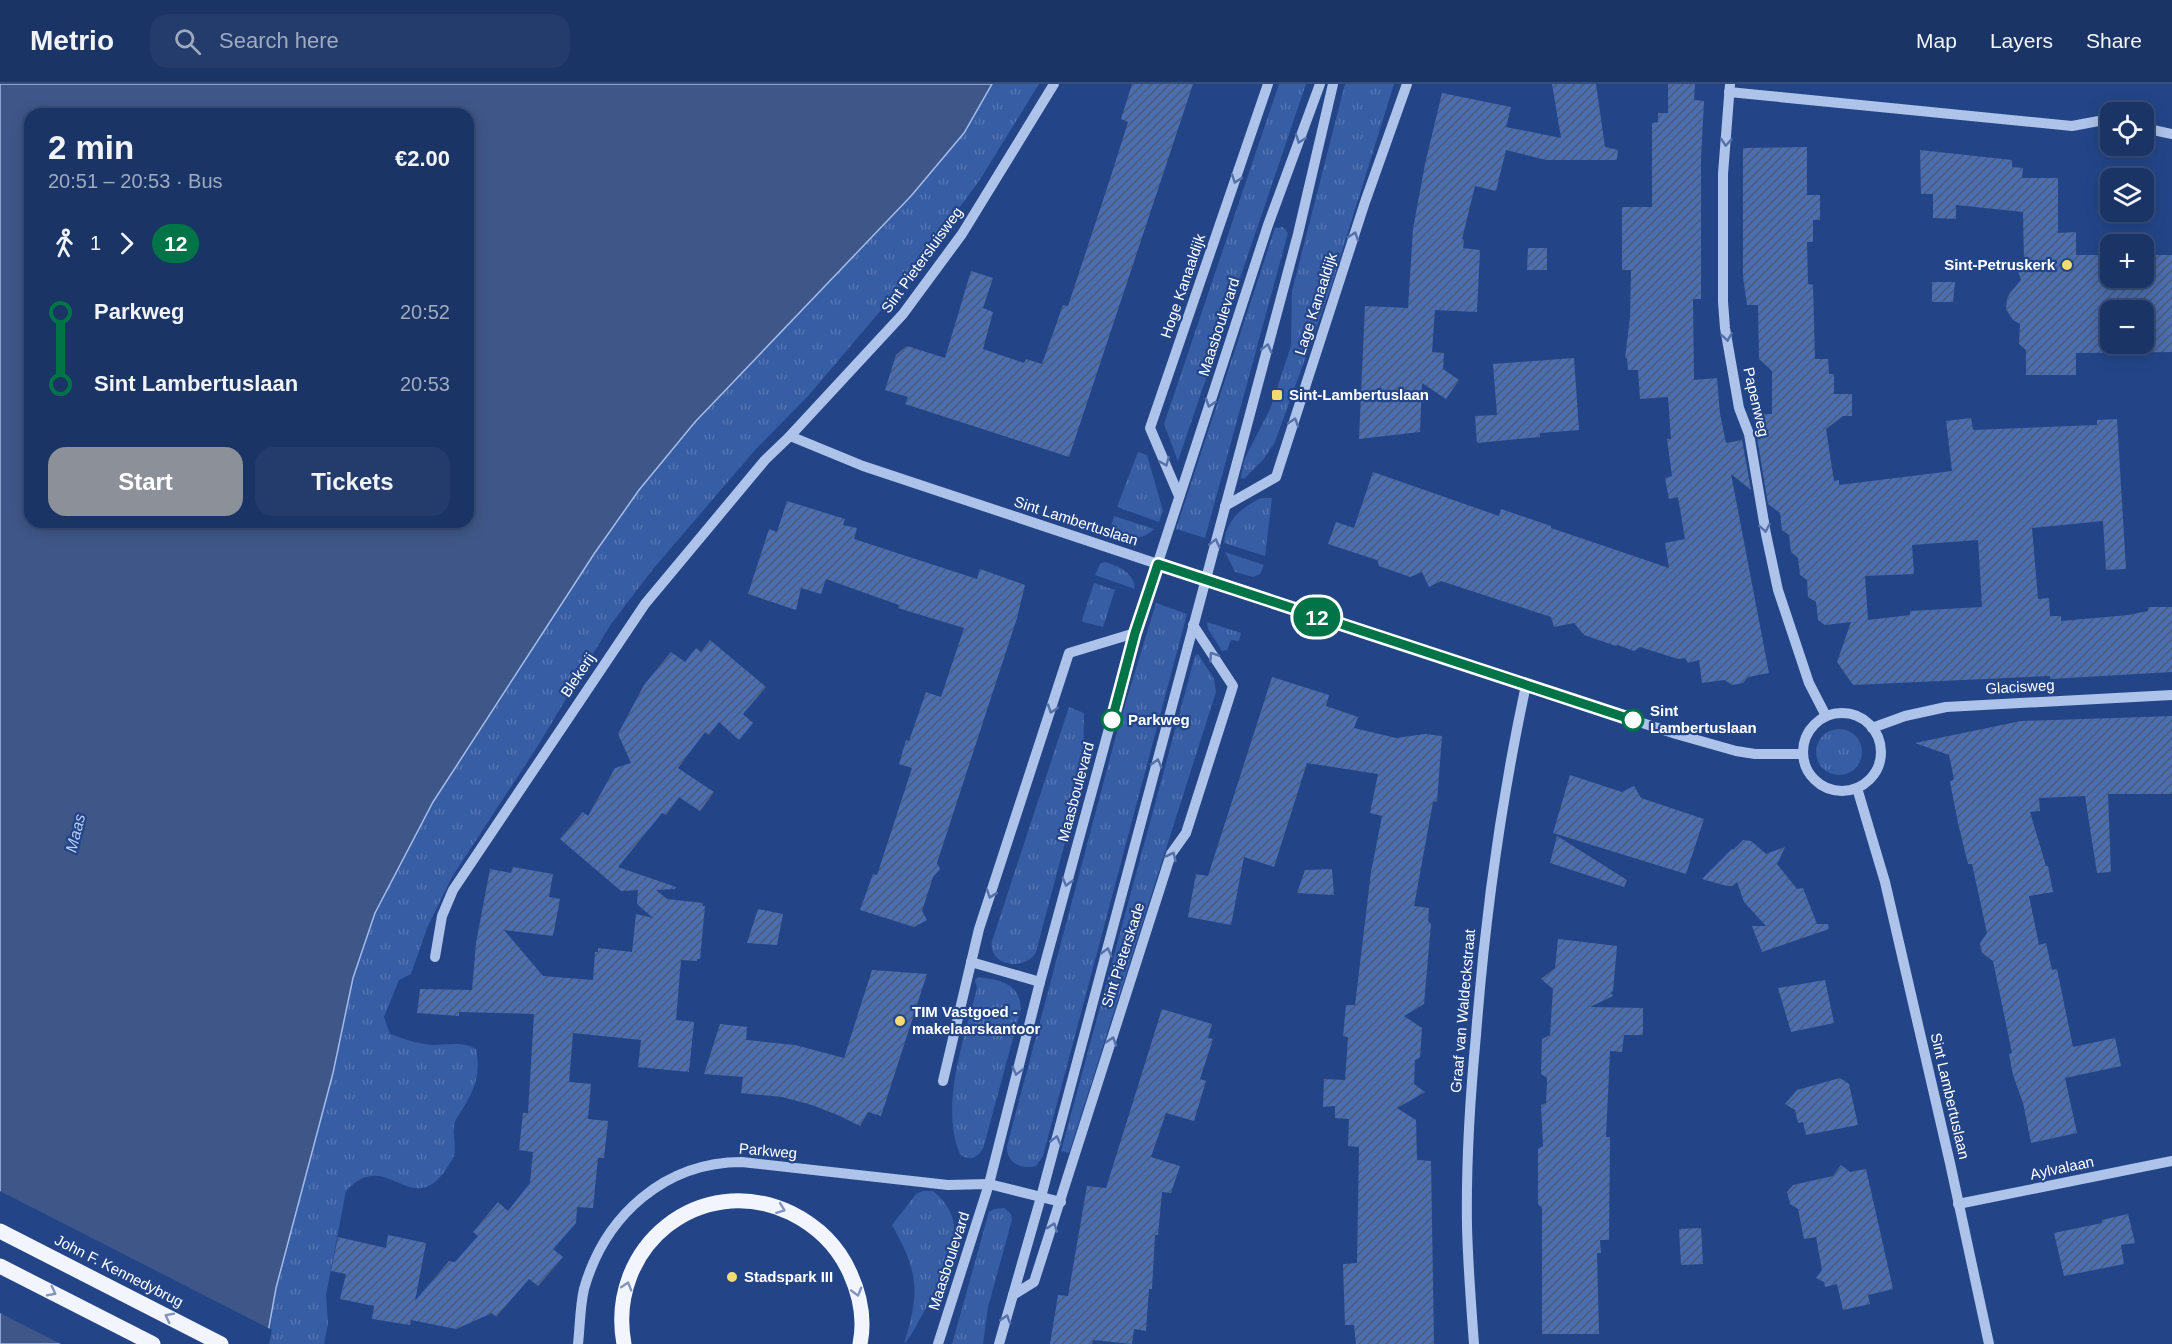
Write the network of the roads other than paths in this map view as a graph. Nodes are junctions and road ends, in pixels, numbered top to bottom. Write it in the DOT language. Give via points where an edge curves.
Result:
graph roads {
  1 [pos="1054,84"];
  2 [pos="1268,84"];
  3 [pos="1320,84"];
  4 [pos="1334,84"];
  5 [pos="1407,84"];
  6 [pos="1729,88"];
  7 [pos="2100,121"];
  8 [pos="2154,130"];
  9 [pos="2172,134"];
  10 [pos="790,436"];
  11 [pos="1179,496"];
  12 [pos="1225,506"];
  13 [pos="1158,564"];
  14 [pos="1205,580"];
  15 [pos="1193,625"];
  16 [pos="1135,633"];
  17 [pos="1526,685"];
  18 [pos="2172,695"];
  19 [pos="1826,716"];
  20 [pos="1872,728"];
  21 [pos="1803,754"];
  22 [pos="1857,788"];
  23 [pos="435,957"];
  24 [pos="971,962"];
  25 [pos="1040,982"];
  26 [pos="944,1081"];
  27 [pos="2172,1161"];
  28 [pos="989,1184"];
  29 [pos="1041,1197"];
  30 [pos="1061,1202"];
  31 [pos="1959,1204"];
  32 [pos="0,1231"];
  33 [pos="0,1266"];
  34 [pos="1013,1295"];
  35 [pos="153,1344"];
  36 [pos="221,1344"];
  37 [pos="578,1344"];
  38 [pos="624,1344"];
  39 [pos="860,1344"];
  40 [pos="938,1344"];
  41 [pos="999,1344"];
  42 [pos="1474,1344"];
  43 [pos="1989,1344"];
  1 -- 10 [label="street, Sint Pietersluisweg" via="962,234 931,277 903,314"];
  2 -- 11 [label="street, Hoge Kanaaldijk, one-way" via="1150,428"];
  3 -- 11 [label="street, Maasboulevard, one-way" via="1268,225"];
  12 -- 4 [label="street, one-way"];
  12 -- 5 [label="street, Lage Kanaaldijk, one-way" via="1276,477"];
  6 -- 7 [label="street" via="2072,126"];
  6 -- 19 [label="street, Papenweg, one-way" via="1724,174 1725,328 1738,408 1749,434 1778,590 1809,683"];
  8 -- 9 [label="street"];
  10 -- 13 [label="street, Sint Lambertuslaan" via="863,466"];
  10 -- 23 [label="street, Blekerij" via="765,460 645,604 613,650 453,890 442,916"];
  11 -- 13 [label="street, Maasboulevard"];
  14 -- 12 [label="street, one-way"];
  13 -- 14 [label="street, Sint Lambertuslaan"];
  13 -- 16 [label="street, Maasboulevard"];
  14 -- 15 [label="street"];
  14 -- 17 [label="street, Sint Lambertuslaan"];
  29 -- 15 [label="street, one-way"];
  30 -- 15 [label="street, Sint Pieterskade, one-way" via="1171,854 1186,833 1233,686"];
  16 -- 24 [label="street, one-way" via="1069,653"];
  16 -- 25 [label="street, Maasboulevard, one-way"];
  17 -- 21 [label="street, Sint Lambertuslaan" via="1736,751"];
  17 -- 42 [label="street, Graaf van Waldeckstraat" via="1493,864 1482,954 1467,1226"];
  18 -- 20 [label="street, Glacisweg" via="1946,707"];
  19 -- 20 [label="street" via="1852,714"];
  19 -- 21 [label="street" via="1808,731"];
  20 -- 22 [label="street" via="1880,747 1878,764 1869,779"];
  21 -- 22 [label="street" via="1806,766 1818,782 1840,790"];
  22 -- 31 [label="street, Sint Lambertuslaan" via="1885,882"];
  24 -- 25 [label="street"];
  24 -- 26 [label="street"];
  25 -- 28 [label="street, Maasboulevard, one-way"];
  27 -- 31 [label="street, Aylvalaan"];
  28 -- 29 [label="street, Parkweg"];
  28 -- 37 [label="street, Parkweg" via="948,1185 742,1162 688,1171 656,1187 604,1238 584,1290"];
  28 -- 40 [label="street, Maasboulevard"];
  29 -- 30 [label="street, Parkweg"];
  29 -- 34 [label="street"];
  34 -- 30 [label="street, Sint Pieterskade, one-way" via="1034,1282"];
  31 -- 43 [label="street, Sint Lambertuslaan"];
  36 -- 32 [label="main road, John F. Kennedybrug, one-way"];
  33 -- 35 [label="main road, one-way"];
  41 -- 34 [label="street, one-way"];
  38 -- 39 [label="main road, one-way" via="622,1311 627,1283 651,1241 667,1225 689,1212 726,1200 763,1203 798,1216 834,1245 860,1300"];
}
